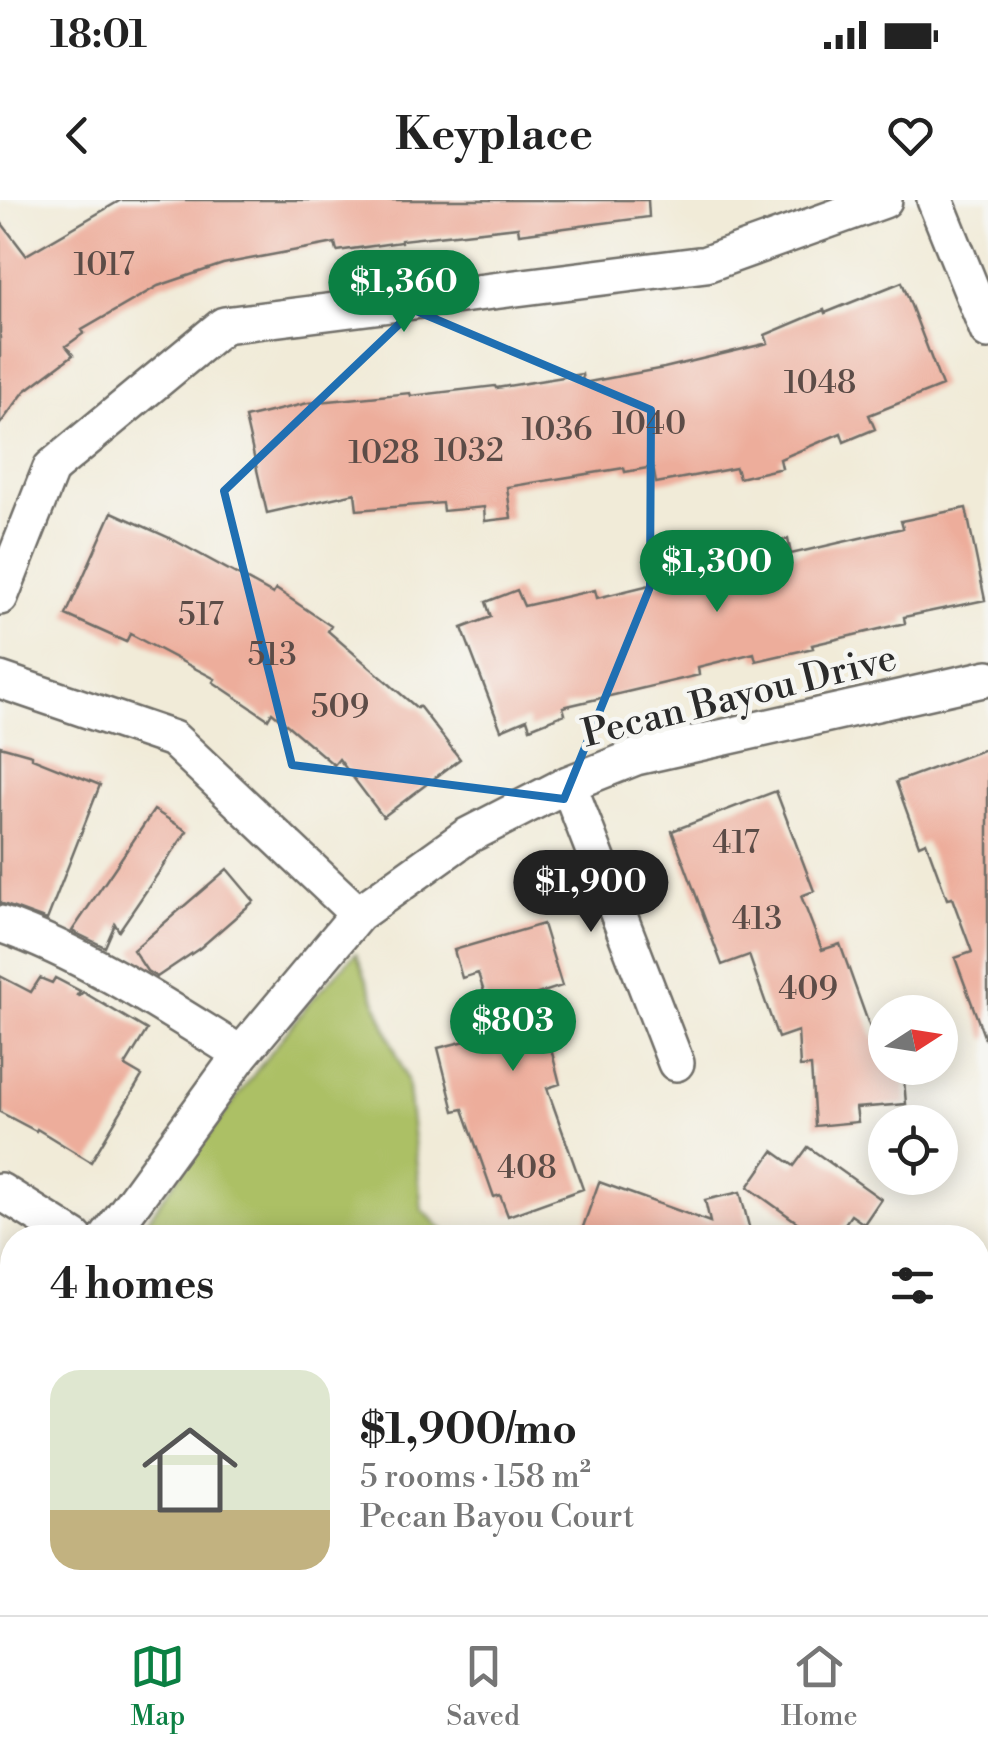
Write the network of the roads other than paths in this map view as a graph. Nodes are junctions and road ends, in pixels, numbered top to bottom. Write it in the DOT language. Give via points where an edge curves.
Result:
graph roads {
  1 [pos="884,200"];
  2 [pos="935,200"];
  3 [pos="988,332"];
  4 [pos="0,597"];
  5 [pos="988,678"];
  6 [pos="0,680"];
  7 [pos="568,784"];
  8 [pos="358,914"];
  9 [pos="0,924"];
  10 [pos="242,1054"];
  11 [pos="676,1063"];
  12 [pos="0,1191"];
  13 [pos="54,1225"];
  14 [pos="117,1225"];
  1 -- 4 [label="street" via="706,264 224,324 51,468"];
  2 -- 3 [label="street"];
  5 -- 7 [label="street, Pecan Bayou Drive" via="636,757"];
  6 -- 8 [label="street" via="173,739"];
  7 -- 8 [label="street, Pecan Bayou Drive" via="467,836"];
  7 -- 11 [label="street"];
  8 -- 10 [label="street, Pecan Bayou Drive"];
  9 -- 10 [label="street" via="119,980"];
  10 -- 14 [label="street, Pecan Bayou Drive"];
  12 -- 13 [label="street"];
}
